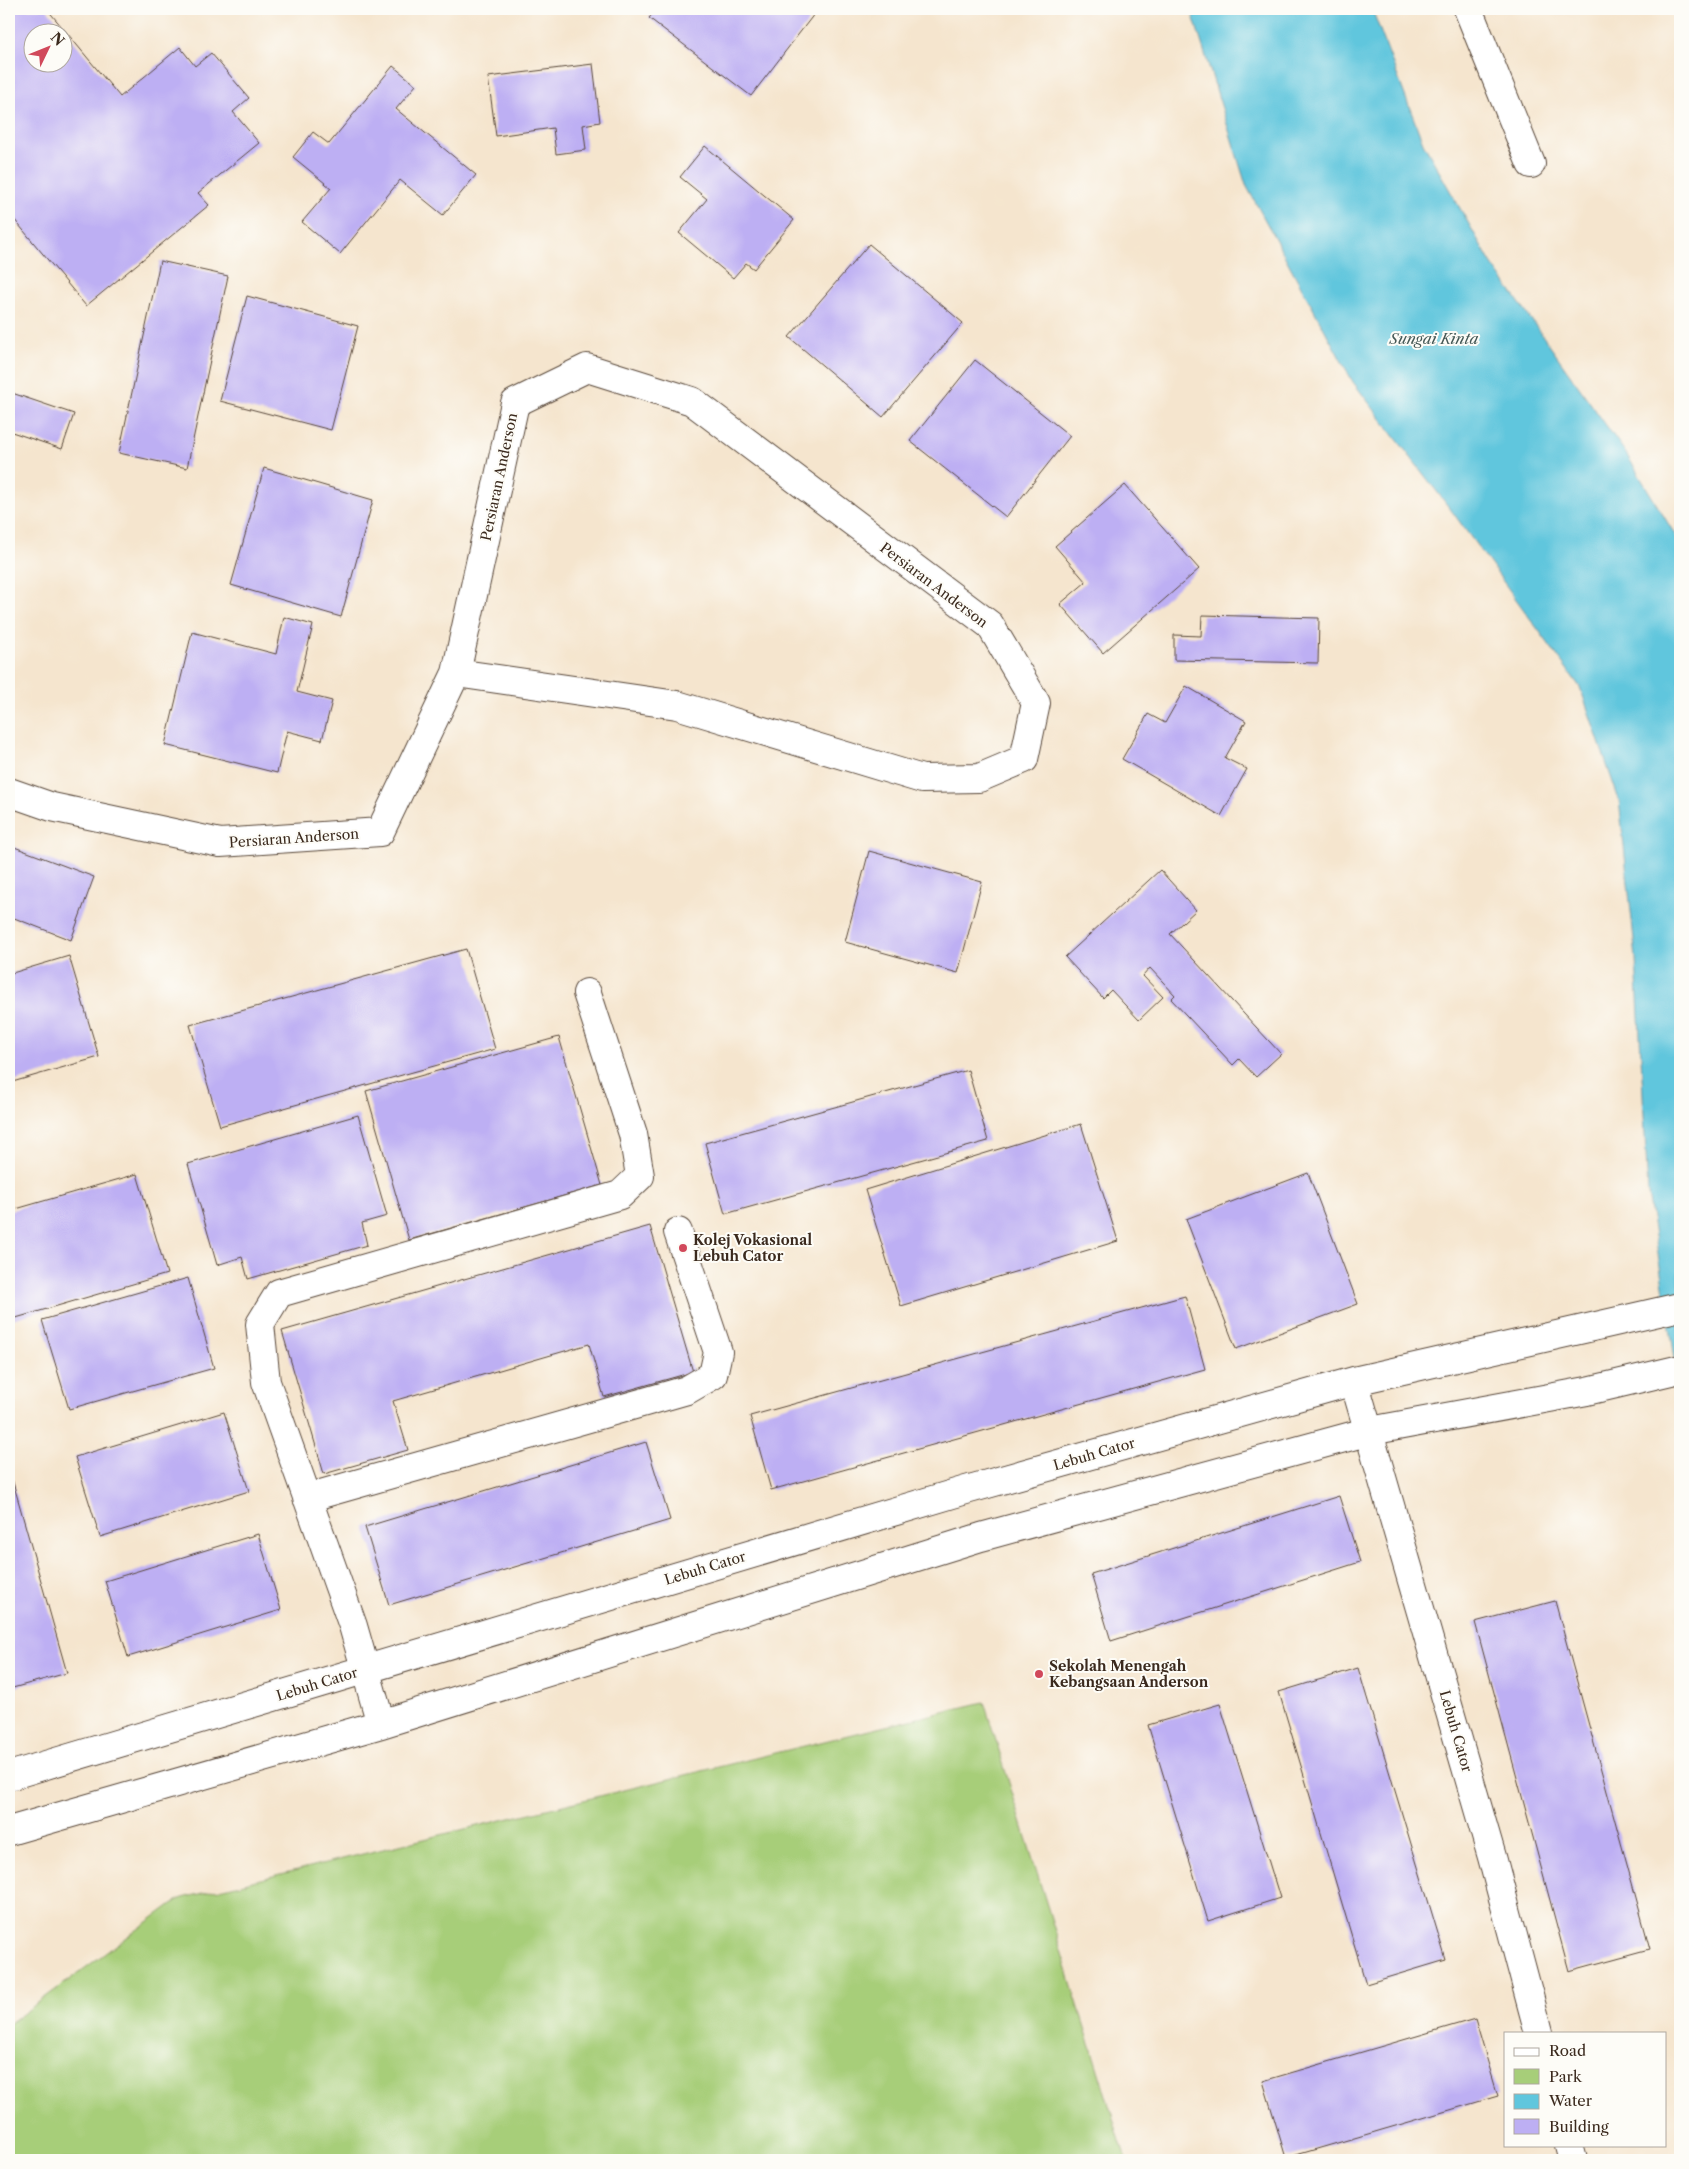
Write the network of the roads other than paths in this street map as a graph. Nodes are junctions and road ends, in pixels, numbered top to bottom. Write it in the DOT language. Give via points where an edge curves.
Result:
graph roads {
  1 [pos="1468,9"];
  2 [pos="1531,164"];
  3 [pos="456,673"];
  4 [pos="9,792"];
  5 [pos="587,994"];
  6 [pos="678,1232"];
  7 [pos="1680,1307"];
  8 [pos="1680,1369"];
  9 [pos="1354,1381"];
  10 [pos="1370,1431"];
  11 [pos="307,1498"];
  12 [pos="365,1670"];
  13 [pos="381,1724"];
  14 [pos="9,1776"];
  15 [pos="9,1831"];
  16 [pos="1539,2032"];
  17 [pos="1569,2146"];
  18 [pos="1573,2160"];
  1 -- 2 [label="street"];
  3 -- 3 [label="street, Persiaran Anderson" via="516,403 587,368 692,401 990,625 1036,703 1024,759 979,778 922,779 677,705"];
  3 -- 4 [label="street, Persiaran Anderson" via="380,832 220,843 52,807"];
  5 -- 11 [label="street" via="633,1134 640,1176 620,1195 280,1293 260,1324 266,1382"];
  6 -- 11 [label="street" via="718,1352 713,1375 687,1390"];
  7 -- 9 [label="street"];
  8 -- 10 [label="street" via="1587,1391"];
  9 -- 10 [label="street, Lebuh Cator"];
  9 -- 12 [label="street, Lebuh Cator" via="957,1493"];
  10 -- 13 [label="street" via="981,1537"];
  10 -- 16 [label="street, Lebuh Cator"];
  11 -- 12 [label="street" via="353,1626"];
  12 -- 13 [label="street"];
  12 -- 14 [label="street, Lebuh Cator"];
  13 -- 15 [label="street"];
  17 -- 18 [label="street"];
}
